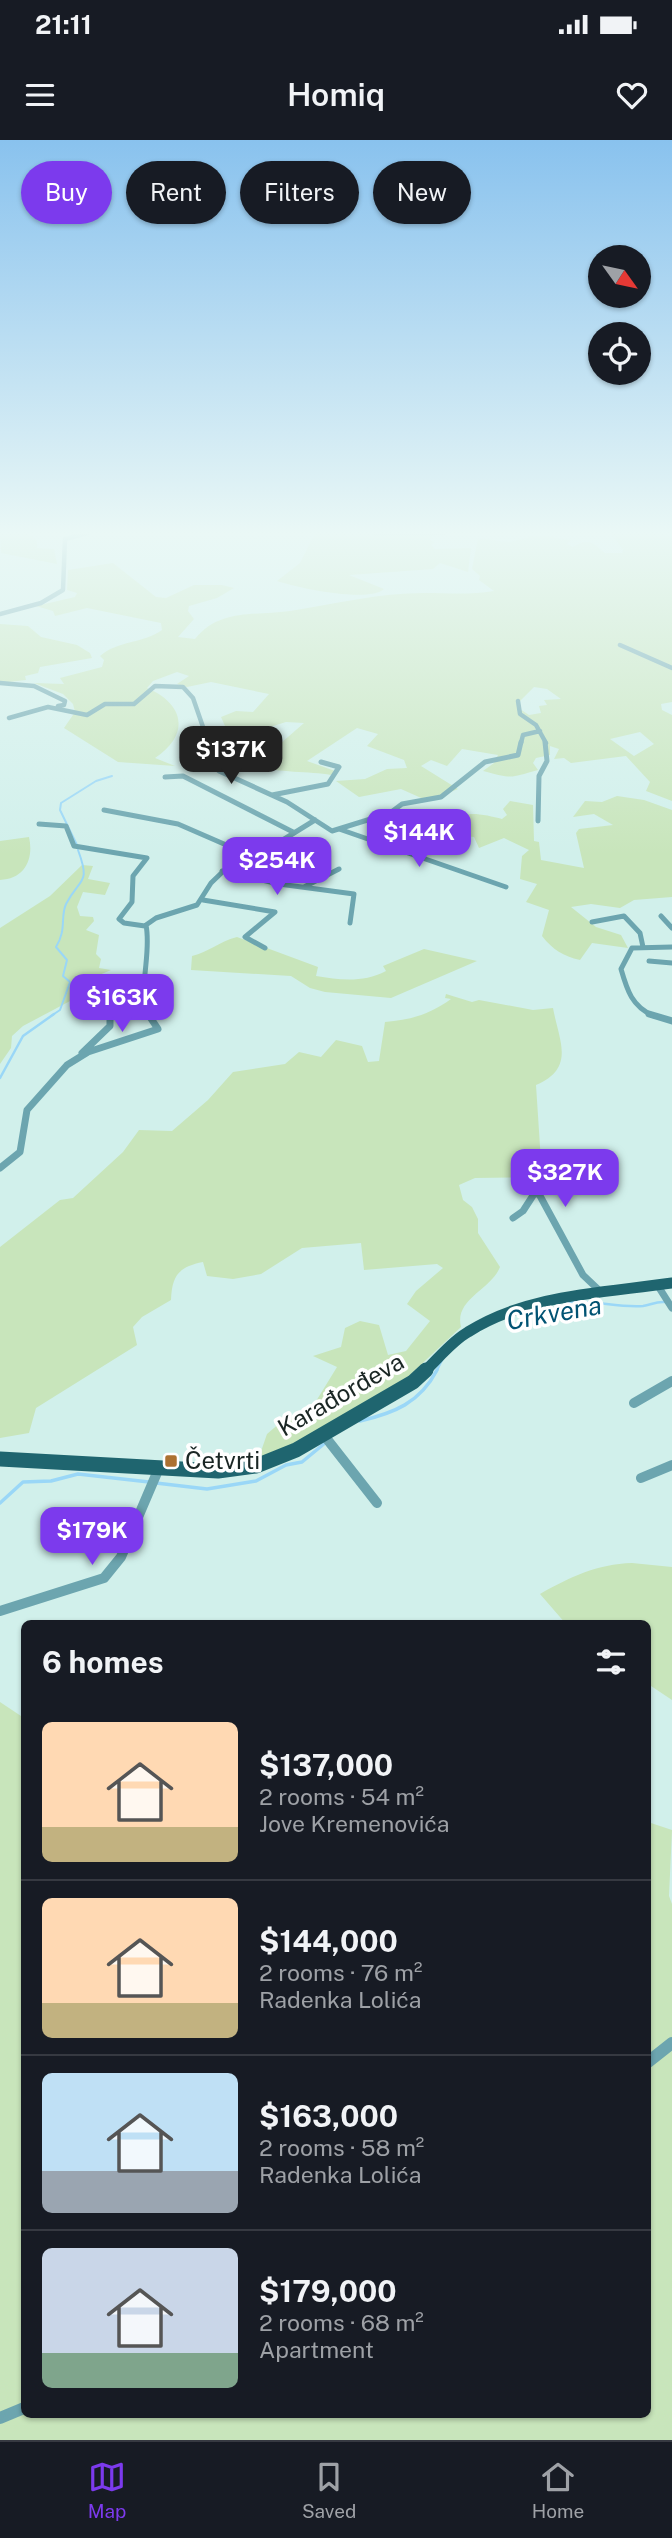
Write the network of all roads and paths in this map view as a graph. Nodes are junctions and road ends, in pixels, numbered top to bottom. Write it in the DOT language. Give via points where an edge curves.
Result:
graph roads {
  1 [pos="620,645"];
  2 [pos="672,668"];
  3 [pos="0,683"];
  4 [pos="518,701"];
  5 [pos="51,707"];
  6 [pos="9,718"];
  7 [pos="540,732"];
  8 [pos="321,762"];
  9 [pos="165,777"];
  10 [pos="272,795"];
  11 [pos="104,810"];
  12 [pos="315,820"];
  13 [pos="538,821"];
  14 [pos="39,824"];
  15 [pos="339,829"];
  16 [pos="293,832"];
  17 [pos="247,854"];
  18 [pos="339,869"];
  19 [pos="222,871"];
  20 [pos="506,887"];
  21 [pos="303,888"];
  22 [pos="203,900"];
  23 [pos="661,916"];
  24 [pos="592,922"];
  25 [pos="350,923"];
  26 [pos="145,926"];
  27 [pos="672,928"];
  28 [pos="265,947"];
  29 [pos="643,947"];
  30 [pos="672,947"];
  31 [pos="649,961"];
  32 [pos="672,963"];
  33 [pos="110,979"];
  34 [pos="672,1021"];
  35 [pos="72,1062"];
  36 [pos="0,1168"];
  37 [pos="513,1219"];
  38 [pos="672,1283"];
  39 [pos="660,1291"];
  40 [pos="601,1293"];
  41 [pos="672,1308"];
  42 [pos="672,1381"];
  43 [pos="634,1403"];
  44 [pos="327,1439"];
  45 [pos="0,1459"];
  46 [pos="672,1465"];
  47 [pos="156,1478"];
  48 [pos="641,1478"];
  49 [pos="377,1503"];
  50 [pos="0,1611"];
  51 [pos="672,2043"];
  52 [pos="651,2060"];
  53 [pos="21,2409"];
  54 [pos="0,2417"];
  1 -- 2 [label="street"];
  3 -- 5 [label="street" via="18,681 40,687 66,703"];
  4 -- 7 [label="street" via="520,713"];
  5 -- 6 [label="street"];
  5 -- 10 [label="street" via="87,715 108,703 134,704 155,686 186,688 199,713 203,727 198,738 208,761 219,771"];
  7 -- 13 [label="street" via="549,752 539,776"];
  7 -- 15 [label="street" via="523,735 518,755 485,762 445,795 402,804 390,813"];
  8 -- 10 [label="street" via="339,767 328,784"];
  9 -- 16 [label="street" via="183,776"];
  10 -- 12 [label="street"];
  11 -- 17 [label="street" via="185,826"];
  12 -- 15 [label="street" via="331,830"];
  12 -- 16 [label="street"];
  14 -- 26 [label="street" via="66,826 74,846 147,858 133,876 132,902 119,919"];
  15 -- 20 [label="street"];
  16 -- 17 [label="street" via="270,848"];
  17 -- 19 [label="street"];
  18 -- 21 [label="street"];
  19 -- 21 [label="street"];
  19 -- 22 [label="street"];
  21 -- 25 [label="street" via="355,895"];
  22 -- 26 [label="street"];
  22 -- 28 [label="street" via="274,911 275,916 245,937"];
  23 -- 27 [label="street"];
  24 -- 29 [label="street" via="624,916 640,933"];
  26 -- 35 [label="street" via="150,944 145,1002 158,1029"];
  29 -- 30 [label="street"];
  29 -- 34 [label="street" via="631,949 621,969 629,999 651,1017"];
  31 -- 32 [label="street"];
  33 -- 35 [label="street" via="110,1026"];
  35 -- 36 [label="street" via="30,1105 24,1121 24,1147"];
  37 -- 40 [label="street" via="538,1194 583,1275"];
  38 -- 39 [label="main road, Karađorđeva"];
  39 -- 40 [label="main road, Karađorđeva"];
  39 -- 41 [label="street"];
  40 -- 44 [label="main road, Karađorđeva" via="551,1300 477,1325 413,1382"];
  42 -- 43 [label="street"];
  44 -- 47 [label="main road, Karađorđeva" via="256,1466"];
  44 -- 49 [label="street"];
  45 -- 47 [label="main road, Karađorđeva"];
  46 -- 48 [label="street"];
  47 -- 50 [label="street" via="121,1557 104,1578"];
  51 -- 52 [label="street"];
  53 -- 54 [label="street"];
}
